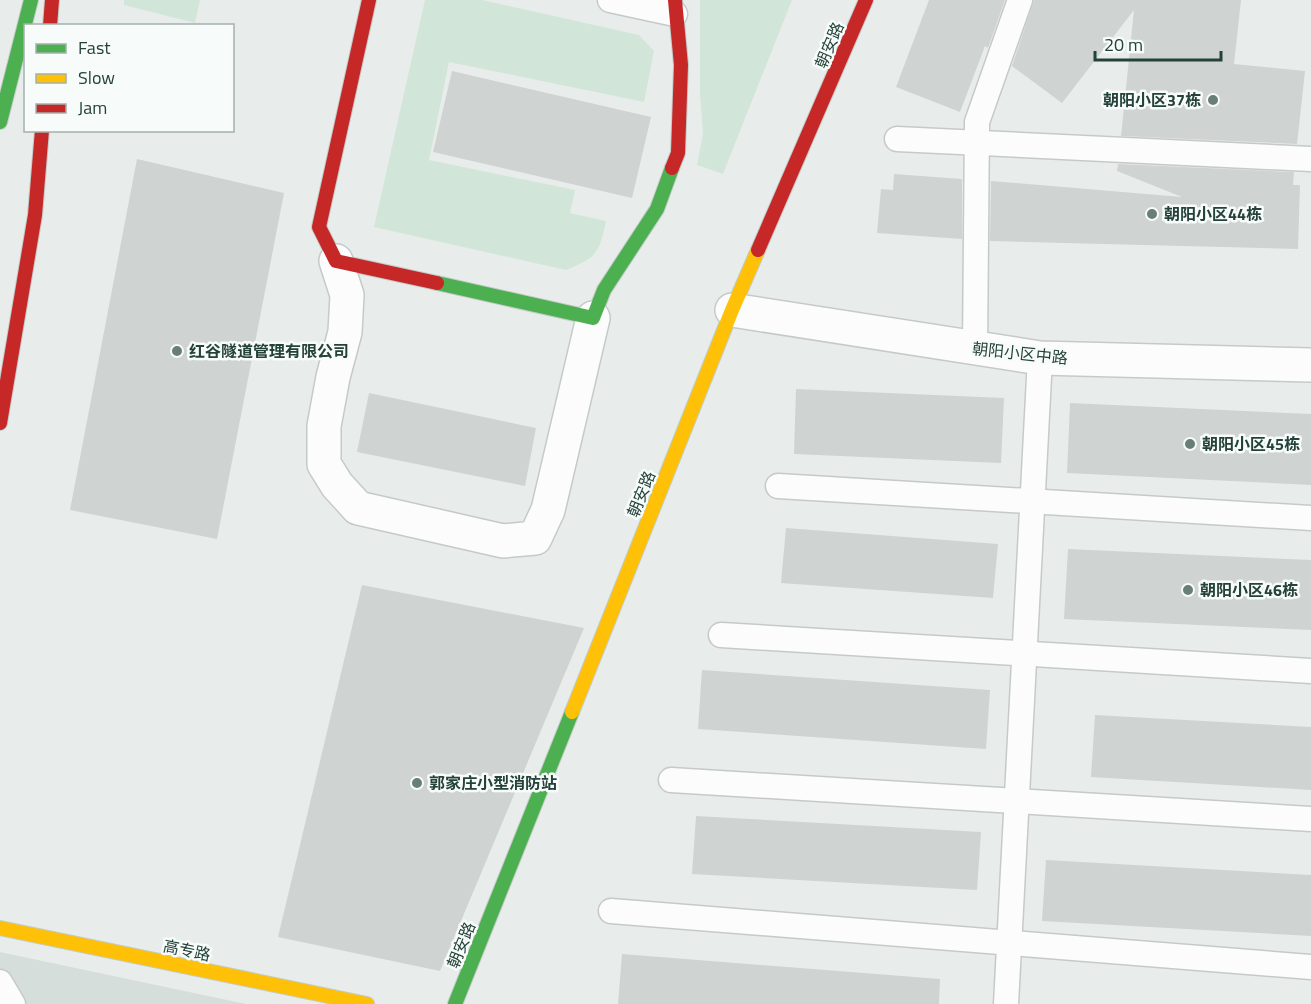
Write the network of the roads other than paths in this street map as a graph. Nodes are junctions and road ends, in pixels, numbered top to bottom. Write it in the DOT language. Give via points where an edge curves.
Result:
graph roads {
  1 [pos="31,0"];
  2 [pos="52,0"];
  3 [pos="369,0"];
  4 [pos="610,0"];
  5 [pos="866,0"];
  6 [pos="1020,0"];
  7 [pos="675,7"];
  8 [pos="25,24"];
  9 [pos="50,24"];
  10 [pos="24,28"];
  11 [pos="0,122"];
  12 [pos="42,132"];
  13 [pos="897,139"];
  14 [pos="977,143"];
  15 [pos="1311,159"];
  16 [pos="336,261"];
  17 [pos="732,310"];
  18 [pos="593,318"];
  19 [pos="975,348"];
  20 [pos="1040,358"];
  21 [pos="1311,365"];
  22 [pos="0,423"];
  23 [pos="778,486"];
  24 [pos="1032,501"];
  25 [pos="1311,518"];
  26 [pos="721,636"];
  27 [pos="1024,654"];
  28 [pos="1311,672"];
  29 [pos="671,780"];
  30 [pos="1017,801"];
  31 [pos="1311,819"];
  32 [pos="611,911"];
  33 [pos="0,928"];
  34 [pos="1010,943"];
  35 [pos="1311,967"];
  36 [pos="0,982"];
  37 [pos="13,1004"];
  38 [pos="367,1004"];
  39 [pos="455,1004"];
  40 [pos="1006,1004"];
  1 -- 8 [label="main road"];
  2 -- 9 [label="main road"];
  3 -- 16 [label="main road" via="319,226"];
  4 -- 7 [label="lane"];
  5 -- 17 [label="main road, 朝安路"];
  6 -- 14 [label="lane" via="977,122"];
  7 -- 18 [label="main road" via="681,65 678,153 657,209 604,290"];
  10 -- 11 [label="main road"];
  12 -- 22 [label="main road" via="35,215"];
  13 -- 14 [label="lane"];
  14 -- 15 [label="lane"];
  14 -- 19 [label="lane"];
  16 -- 18 [label="main road"];
  16 -- 18 [label="street" via="347,295 346,322 324,426 324,464 358,507 503,541 535,538 548,510"];
  17 -- 19 [label="street, 朝阳小区中路"];
  17 -- 39 [label="main road, 朝安路"];
  19 -- 20 [label="street, 朝阳小区中路"];
  20 -- 21 [label="street, 朝阳小区中路"];
  20 -- 24 [label="lane"];
  23 -- 24 [label="lane"];
  24 -- 25 [label="lane"];
  24 -- 27 [label="lane"];
  26 -- 27 [label="lane"];
  27 -- 28 [label="lane"];
  27 -- 30 [label="lane"];
  29 -- 30 [label="lane"];
  30 -- 31 [label="lane"];
  30 -- 34 [label="lane"];
  32 -- 34 [label="lane"];
  33 -- 38 [label="main road, 高专路"];
  34 -- 35 [label="lane"];
  34 -- 40 [label="lane"];
  36 -- 37 [label="lane"];
}
